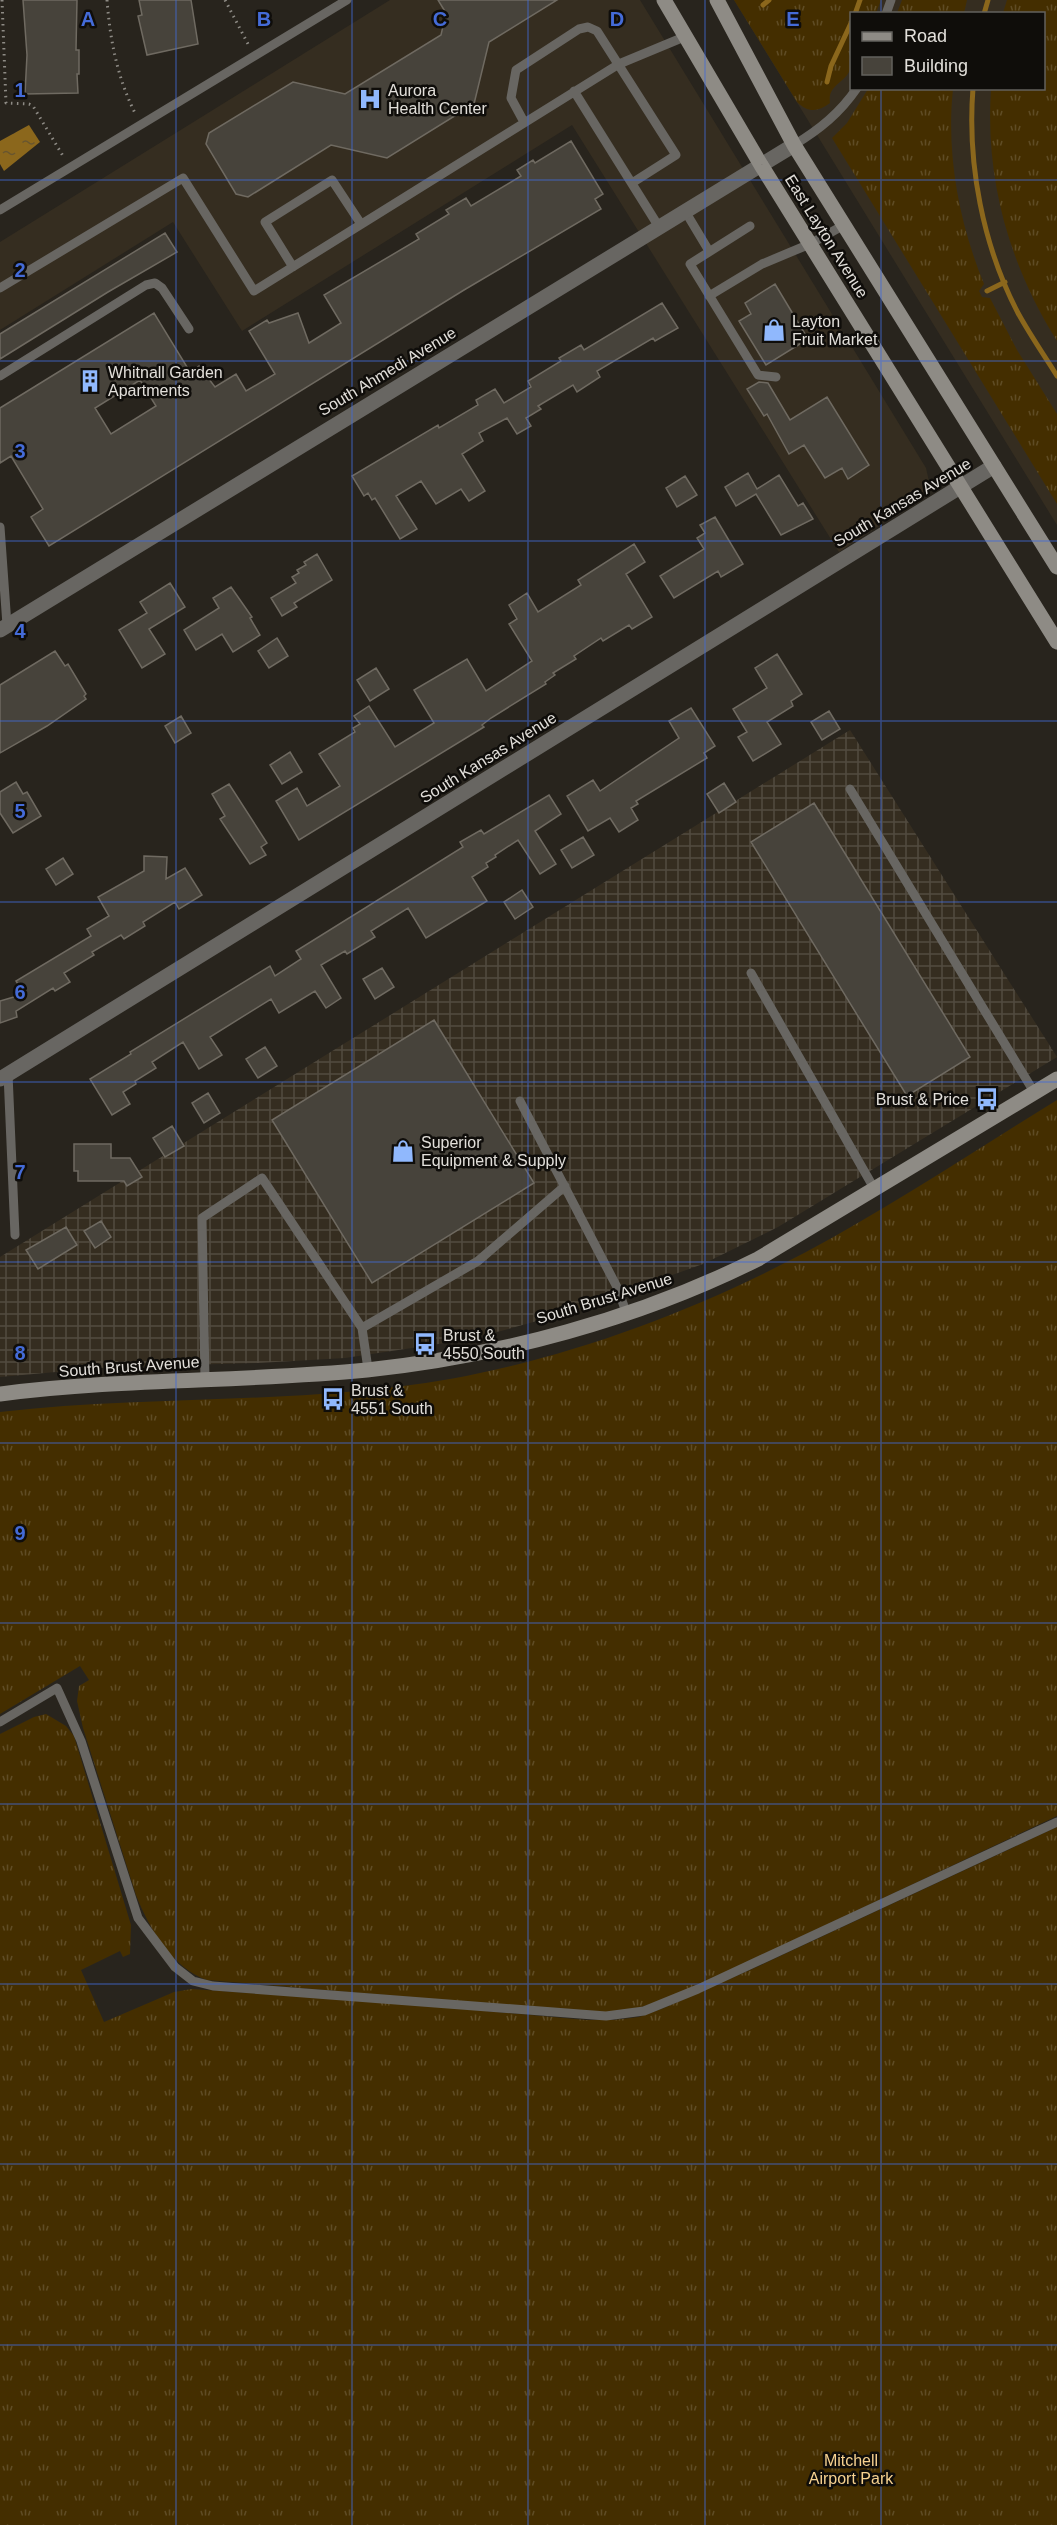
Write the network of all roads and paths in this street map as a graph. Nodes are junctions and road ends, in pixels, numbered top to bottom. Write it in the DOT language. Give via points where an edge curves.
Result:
graph roads {
  1 [pos="2,0"];
  2 [pos="106,0"];
  3 [pos="225,0"];
  4 [pos="347,0"];
  5 [pos="664,0"];
  6 [pos="717,0"];
  7 [pos="684,37"];
  8 [pos="255,56"];
  9 [pos="619,64"];
  10 [pos="856,90"];
  11 [pos="574,91"];
  12 [pos="524,122"];
  13 [pos="141,125"];
  14 [pos="794,145"];
  15 [pos="761,165"];
  16 [pos="70,168"];
  17 [pos="632,183"];
  18 [pos="0,210"];
  19 [pos="685,211"];
  20 [pos="361,224"];
  21 [pos="844,225"];
  22 [pos="750,226"];
  23 [pos="659,227"];
  24 [pos="810,244"];
  25 [pos="709,251"];
  26 [pos="293,267"];
  27 [pos="0,288"];
  28 [pos="709,296"];
  29 [pos="189,329"];
  30 [pos="0,376"];
  31 [pos="776,377"];
  32 [pos="994,466"];
  33 [pos="961,487"];
  34 [pos="0,527"];
  35 [pos="1057,567"];
  36 [pos="4,627"];
  37 [pos="1057,642"];
  38 [pos="850,789"];
  39 [pos="751,973"];
  40 [pos="4,1077"];
  41 [pos="1057,1079"];
  42 [pos="1034,1092"];
  43 [pos="520,1101"];
  44 [pos="565,1186"];
  45 [pos="875,1190"];
  46 [pos="15,1235"];
  47 [pos="626,1312"];
  48 [pos="362,1328"];
  49 [pos="368,1369"];
  50 [pos="205,1379"];
  51 [pos="0,1394"];
  52 [pos="0,1722"];
  53 [pos="1057,1822"];
  1 -- 16 [label="path" via="6,103 33,106"];
  2 -- 13 [label="path" via="110,38 130,104"];
  3 -- 8 [label="path"];
  4 -- 8 [label="lane"];
  5 -- 7 [label="main road, East Layton Avenue"];
  6 -- 14 [label="main road, East Layton Avenue"];
  7 -- 9 [label="lane"];
  7 -- 15 [label="main road, East Layton Avenue"];
  8 -- 13 [label="lane"];
  9 -- 11 [label="lane"];
  9 -- 12 [label="lane" via="597,31 588,27 544,51 516,70 512,98"];
  9 -- 17 [label="lane" via="676,155"];
  10 -- 14 [label="lane" via="831,119"];
  11 -- 12 [label="lane"];
  11 -- 17 [label="lane"];
  12 -- 20 [label="lane"];
  13 -- 16 [label="lane"];
  14 -- 15 [label="street, South Ahmedi Avenue"];
  14 -- 21 [label="main road, East Layton Avenue"];
  15 -- 19 [label="street, South Ahmedi Avenue"];
  15 -- 24 [label="main road, East Layton Avenue"];
  16 -- 18 [label="lane"];
  17 -- 23 [label="lane"];
  19 -- 23 [label="street, South Ahmedi Avenue"];
  19 -- 25 [label="lane"];
  20 -- 26 [label="lane"];
  20 -- 26 [label="lane" via="332,180 265,222"];
  21 -- 24 [label="lane"];
  21 -- 32 [label="main road, East Layton Avenue"];
  22 -- 25 [label="lane"];
  23 -- 36 [label="street, South Ahmedi Avenue"];
  24 -- 28 [label="lane" via="762,264"];
  24 -- 33 [label="main road, East Layton Avenue"];
  25 -- 28 [label="lane" via="690,264"];
  26 -- 27 [label="lane" via="254,291 183,178"];
  28 -- 31 [label="lane" via="758,375"];
  29 -- 30 [label="lane" via="162,288 155,283 146,285"];
  32 -- 33 [label="street, South Kansas Avenue"];
  32 -- 35 [label="main road, East Layton Avenue"];
  33 -- 37 [label="main road, East Layton Avenue"];
  33 -- 40 [label="street, South Kansas Avenue"];
  34 -- 36 [label="lane"];
  38 -- 42 [label="lane"];
  39 -- 45 [label="lane"];
  40 -- 46 [label="lane"];
  41 -- 42 [label="main road, South Brust Avenue"];
  42 -- 45 [label="main road, South Brust Avenue"];
  43 -- 44 [label="lane"];
  44 -- 47 [label="lane"];
  44 -- 48 [label="lane" via="477,1261"];
  45 -- 47 [label="main road, South Brust Avenue" via="741,1267 665,1300"];
  47 -- 49 [label="main road, South Brust Avenue" via="495,1349"];
  48 -- 49 [label="lane"];
  48 -- 50 [label="lane" via="262,1178 202,1218"];
  49 -- 50 [label="main road, South Brust Avenue"];
  50 -- 51 [label="main road, South Brust Avenue"];
  52 -- 53 [label="lane" via="57,1688 81,1742 138,1918 175,1967 193,1981 213,1986 606,2016 635,2013 698,1989"];
}
